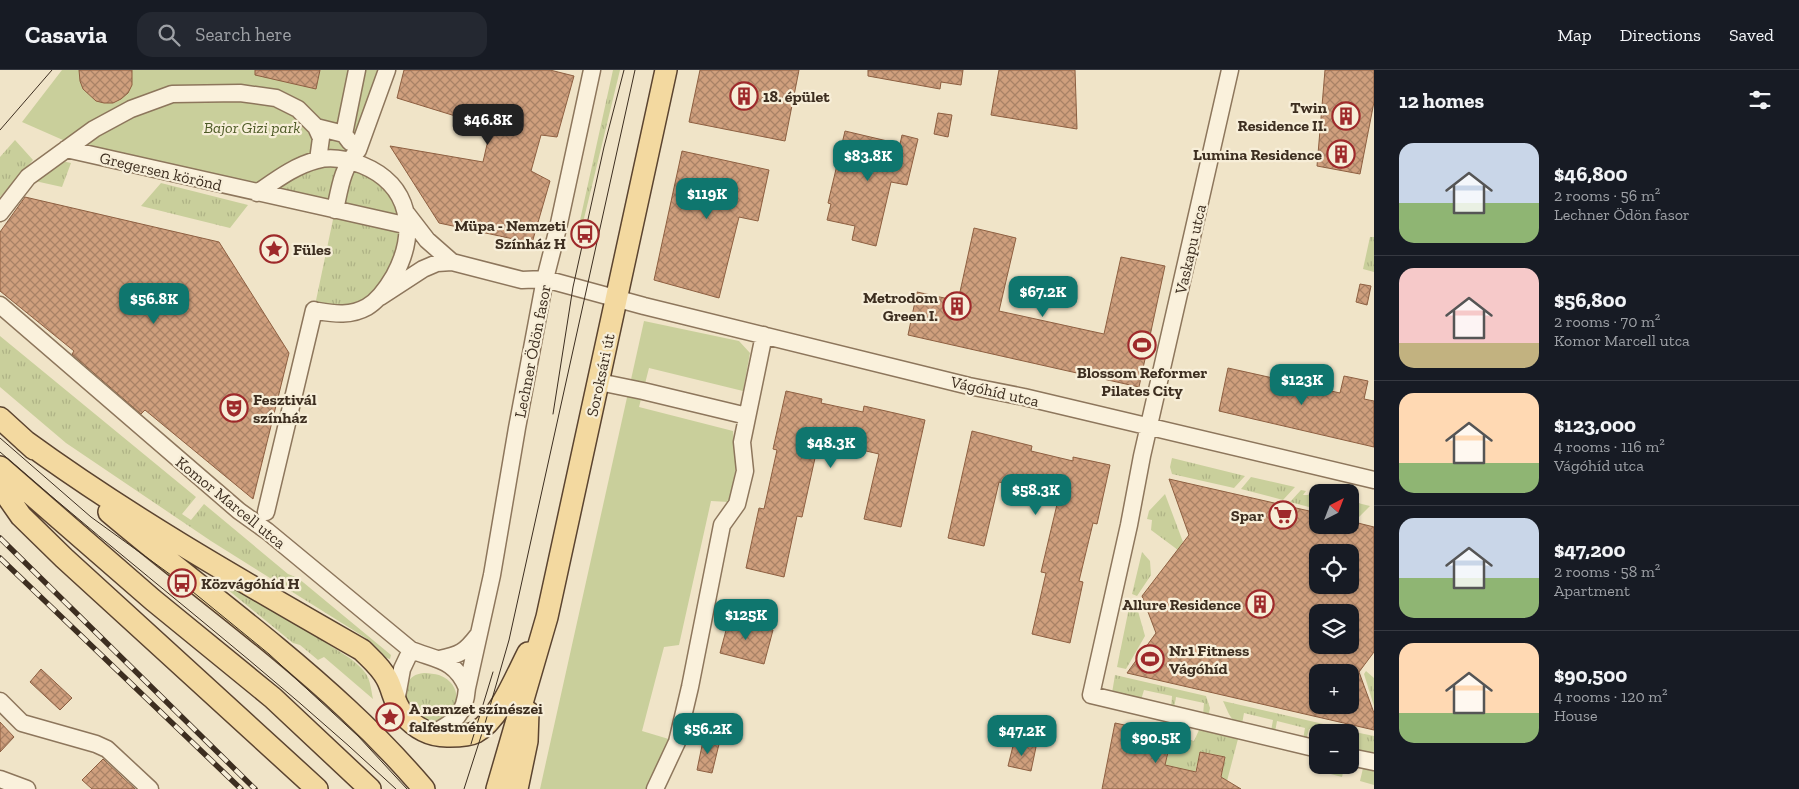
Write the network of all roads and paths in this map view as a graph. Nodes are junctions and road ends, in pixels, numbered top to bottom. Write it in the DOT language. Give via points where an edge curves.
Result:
graph roads {
  1 [pos="357,70"];
  2 [pos="387,70"];
  3 [pos="592,70"];
  4 [pos="666,70"];
  5 [pos="1230,70"];
  6 [pos="316,127"];
  7 [pos="344,134"];
  8 [pos="66,149"];
  9 [pos="354,155"];
  10 [pos="318,160"];
  11 [pos="257,193"];
  12 [pos="335,210"];
  13 [pos="0,213"];
  14 [pos="408,220"];
  15 [pos="452,262"];
  16 [pos="545,279"];
  17 [pos="380,296"];
  18 [pos="617,299"];
  19 [pos="0,305"];
  20 [pos="764,336"];
  21 [pos="599,382"];
  22 [pos="747,416"];
  23 [pos="0,418"];
  24 [pos="1149,427"];
  25 [pos="25,441"];
  26 [pos="0,467"];
  27 [pos="1374,480"];
  28 [pos="0,486"];
  29 [pos="266,512"];
  30 [pos="547,617"];
  31 [pos="479,633"];
  32 [pos="411,650"];
  33 [pos="439,659"];
  34 [pos="530,680"];
  35 [pos="467,688"];
  36 [pos="0,701"];
  37 [pos="396,702"];
  38 [pos="431,734"];
  39 [pos="1309,747"];
  40 [pos="1359,759"];
  41 [pos="1374,762"];
  42 [pos="0,779"];
  43 [pos="369,788"];
  44 [pos="27,789"];
  45 [pos="150,789"];
  46 [pos="317,789"];
  47 [pos="424,789"];
  48 [pos="497,789"];
  49 [pos="517,789"];
  50 [pos="655,789"];
  1 -- 7 [label="street"];
  2 -- 9 [label="street"];
  3 -- 16 [label="street, Lechner Ödön fasor"];
  4 -- 18 [label="main road, Soroksári út"];
  5 -- 24 [label="street, Vaskapu utca"];
  6 -- 7 [label="street"];
  6 -- 8 [label="street" via="298,108 276,98 240,93 172,94 131,109"];
  6 -- 10 [label="street" via="321,138"];
  7 -- 9 [label="street"];
  8 -- 11 [label="street, Gregersen körönd"];
  8 -- 13 [label="street" via="28,177"];
  9 -- 10 [label="street"];
  9 -- 12 [label="street" via="345,168"];
  9 -- 14 [label="street" via="392,185 402,198"];
  10 -- 11 [label="street" via="287,172"];
  11 -- 12 [label="street, Gregersen körönd"];
  12 -- 14 [label="street, Gregersen körönd"];
  14 -- 15 [label="street"];
  14 -- 17 [label="street" via="399,267"];
  15 -- 16 [label="street" via="522,280"];
  15 -- 17 [label="street" via="423,269"];
  16 -- 18 [label="street"];
  16 -- 31 [label="street, Lechner Ödön fasor"];
  17 -- 29 [label="street" via="367,307 354,312 316,311"];
  18 -- 20 [label="street, Vágóhíd utca"];
  18 -- 21 [label="main road, Soroksári út"];
  19 -- 32 [label="street, Komor Marcell utca" via="62,349 239,511"];
  20 -- 22 [label="street"];
  20 -- 24 [label="street, Vágóhíd utca"];
  21 -- 22 [label="street"];
  21 -- 30 [label="main road, Soroksári út"];
  22 -- 50 [label="street" via="742,442 745,471 738,504 722,525 677,742"];
  23 -- 25 [label="main road"];
  24 -- 27 [label="street, Vágóhíd utca"];
  24 -- 39 [label="street, Vaskapu utca" via="1091,695"];
  25 -- 37 [label="main road" via="198,556 362,650 380,668"];
  25 -- 47 [label="main road" via="348,709"];
  26 -- 43 [label="main road" via="153,600 273,698"];
  28 -- 46 [label="main road" via="21,516 64,558"];
  30 -- 34 [label="main road, Soroksári út"];
  30 -- 38 [label="main road" via="497,711 484,727 463,736"];
  31 -- 33 [label="street, Lechner Ödön fasor" via="467,649"];
  31 -- 35 [label="street, Lechner Ödön fasor"];
  32 -- 33 [label="street, Komor Marcell utca"];
  32 -- 37 [label="street" via="402,669"];
  33 -- 35 [label="street, Komor Marcell utca" via="462,676"];
  34 -- 48 [label="main road, Soroksári út"];
  34 -- 49 [label="main road, Soroksári út" via="527,741"];
  35 -- 38 [label="street, Lechner Ödön fasor" via="460,714 450,724"];
  36 -- 45 [label="street" via="22,723 107,749"];
  37 -- 38 [label="main road" via="402,713 421,730"];
  40 -- 41 [label="street"];
  42 -- 44 [label="street"];
}
